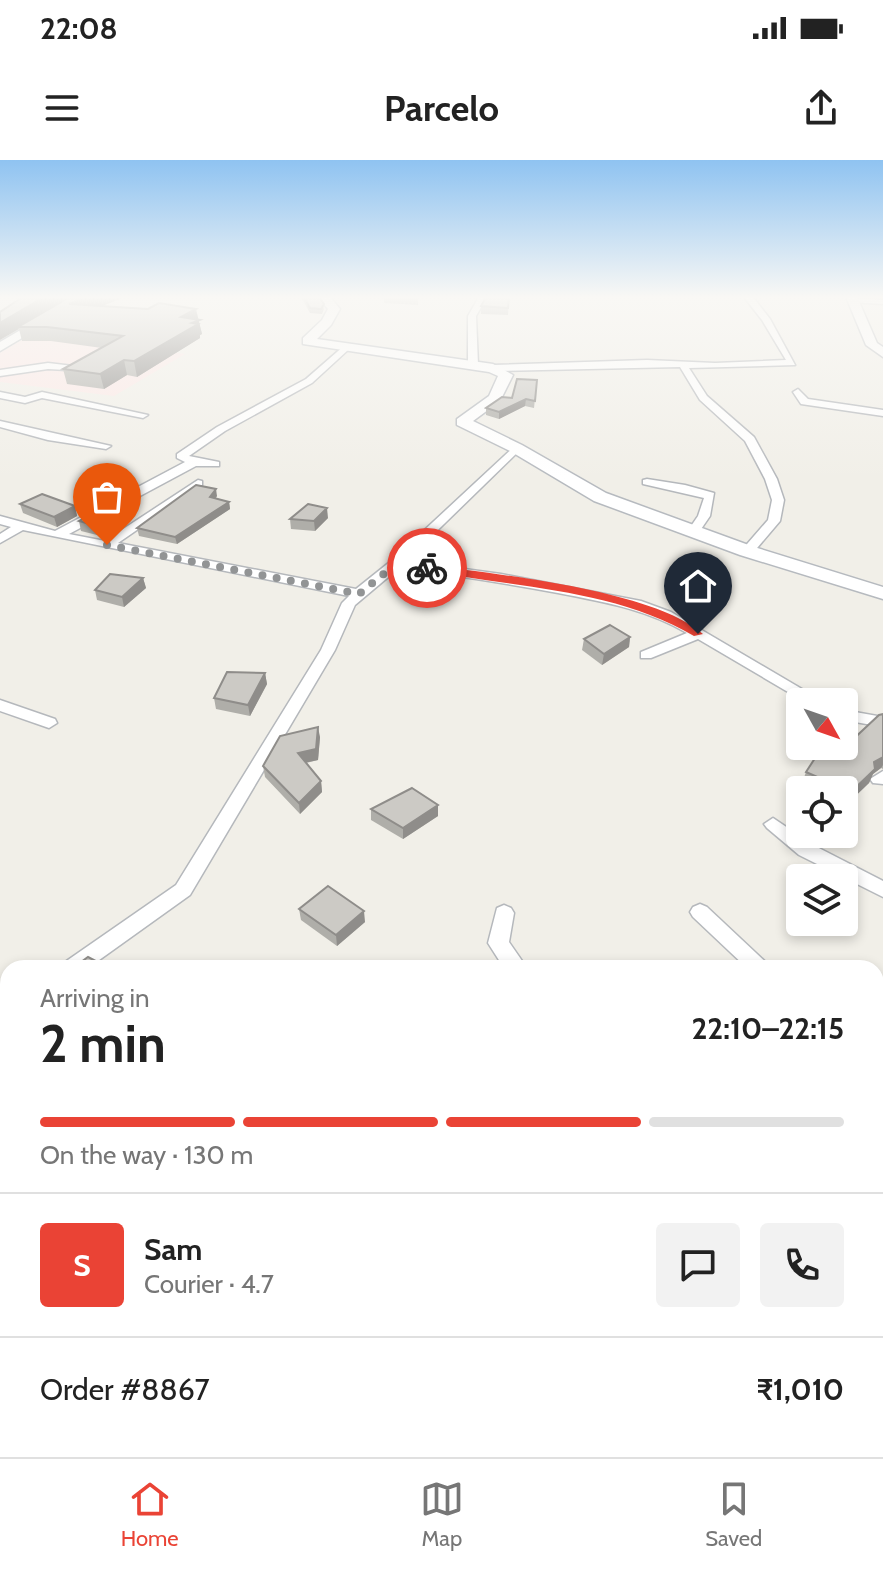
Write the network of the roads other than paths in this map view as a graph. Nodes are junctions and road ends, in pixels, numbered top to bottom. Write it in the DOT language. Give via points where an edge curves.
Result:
graph roads {
  1 [pos="335,358"];
  2 [pos="417,358"];
  3 [pos="473,358"];
  4 [pos="789,358"];
  5 [pos="473,365"];
  6 [pos="683,365"];
  7 [pos="85,368"];
  8 [pos="493,368"];
  9 [pos="0,373"];
  10 [pos="0,384"];
  11 [pos="798,392"];
  12 [pos="0,395"];
  13 [pos="88,398"];
  14 [pos="883,413"];
  15 [pos="143,415"];
  16 [pos="0,424"];
  17 [pos="106,446"];
  18 [pos="516,448"];
  19 [pos="194,462"];
  20 [pos="215,464"];
  21 [pos="647,482"];
  22 [pos="198,483"];
  23 [pos="0,520"];
  24 [pos="21,526"];
  25 [pos="693,532"];
  26 [pos="57,535"];
  27 [pos="0,539"];
  28 [pos="107,545"];
  29 [pos="747,551"];
  30 [pos="396,564"];
  31 [pos="883,593"];
  32 [pos="359,594"];
  33 [pos="698,634"];
  34 [pos="646,655"];
  35 [pos="792,688"];
  36 [pos="0,705"];
  37 [pos="858,718"];
  38 [pos="883,722"];
  39 [pos="49,723"];
  40 [pos="773,824"];
  41 [pos="883,890"];
  42 [pos="700,912"];
  43 [pos="504,913"];
  44 [pos="83,960"];
  45 [pos="510,960"];
  46 [pos="752,960"];
  1 -- 19 [label="street" via="309,381 181,456"];
  2 -- 5 [label="main road"];
  3 -- 5 [label="street"];
  4 -- 6 [label="street" via="792,363"];
  5 -- 8 [label="main road"];
  6 -- 8 [label="street"];
  6 -- 29 [label="street" via="703,398 750,439 771,479 778,500 774,521"];
  7 -- 9 [label="street" via="48,366"];
  8 -- 18 [label="main road" via="506,375 495,398 462,422"];
  10 -- 13 [label="street"];
  11 -- 14 [label="street" via="805,402"];
  12 -- 15 [label="street" via="25,400 42,395"];
  16 -- 17 [label="street"];
  18 -- 25 [label="main road" via="588,491"];
  18 -- 30 [label="street"];
  19 -- 20 [label="street"];
  19 -- 26 [label="street"];
  21 -- 25 [label="street" via="710,496"];
  22 -- 28 [label="street"];
  23 -- 24 [label="street"];
  24 -- 26 [label="street"];
  24 -- 27 [label="street"];
  25 -- 29 [label="main road"];
  26 -- 28 [label="street"];
  28 -- 32 [label="street"];
  29 -- 31 [label="main road"];
  30 -- 32 [label="street"];
  30 -- 33 [label="street" via="636,604"];
  32 -- 44 [label="street" via="183,890"];
  33 -- 34 [label="street"];
  33 -- 35 [label="street"];
  36 -- 39 [label="street"];
  37 -- 38 [label="street"];
  40 -- 41 [label="street" via="806,850"];
  42 -- 46 [label="street"];
  43 -- 45 [label="street" via="498,943"];
}
